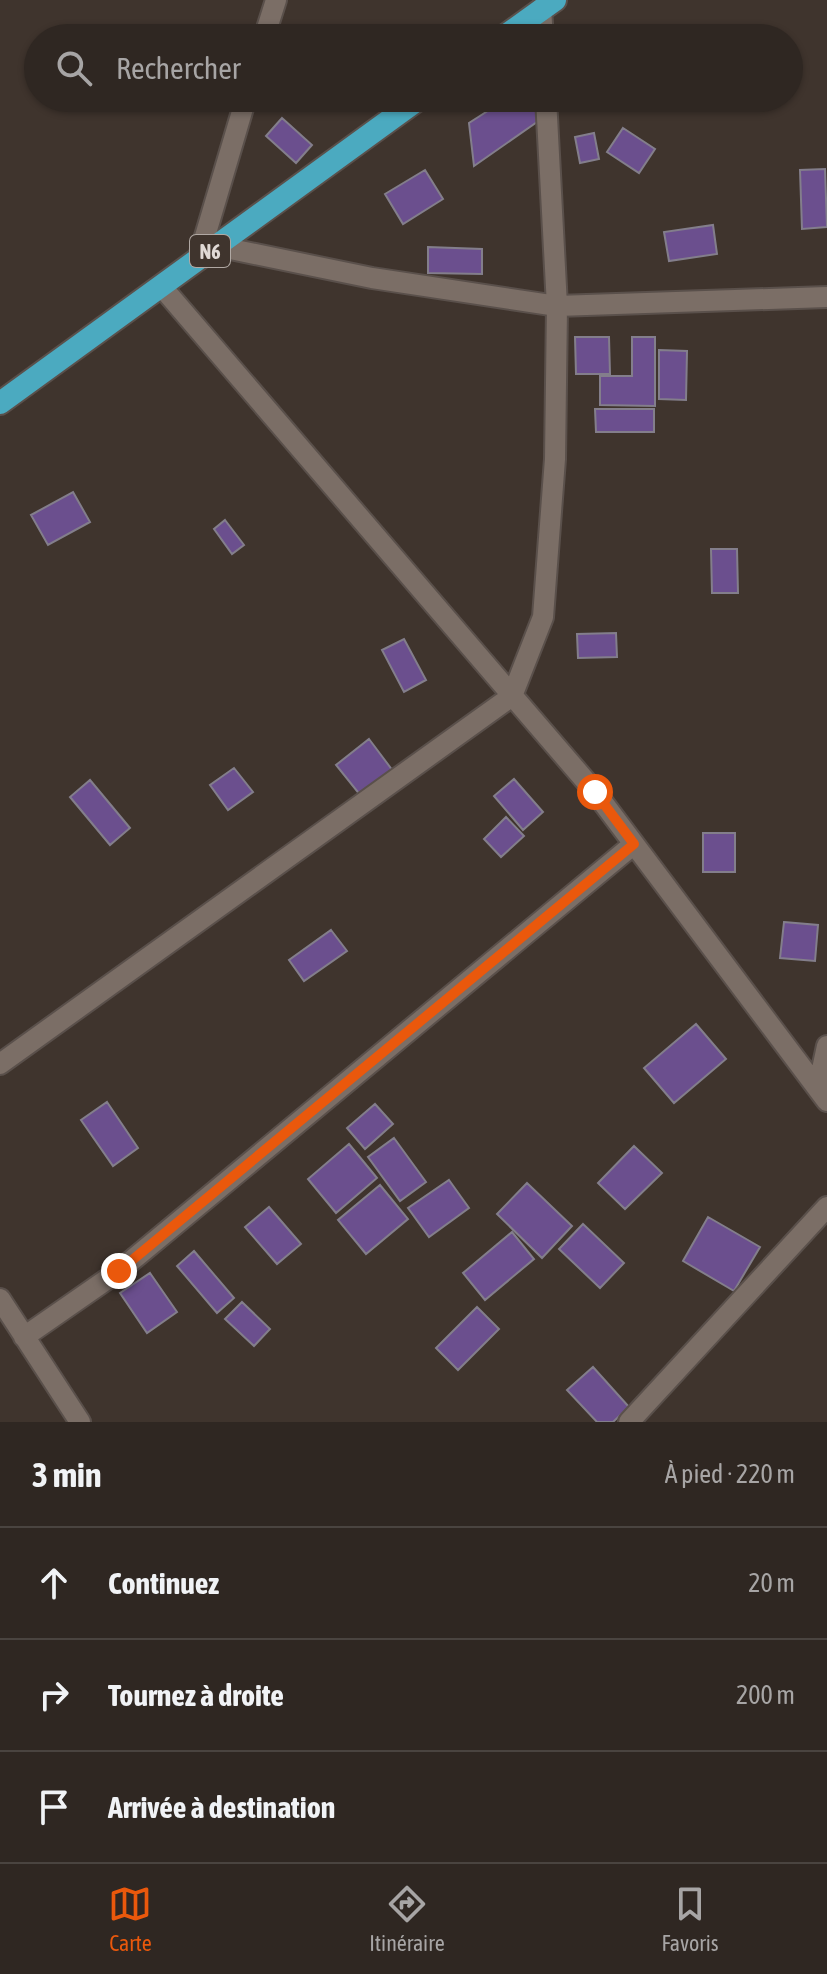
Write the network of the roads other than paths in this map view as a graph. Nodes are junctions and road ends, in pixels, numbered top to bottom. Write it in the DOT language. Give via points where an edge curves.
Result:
graph roads {
  1 [pos="276,0"];
  2 [pos="548,5"];
  3 [pos="268,24"];
  4 [pos="522,24"];
  5 [pos="242,112"];
  6 [pos="401,112"];
  7 [pos="547,112"];
  8 [pos="207,253"];
  9 [pos="162,287"];
  10 [pos="827,297"];
  11 [pos="557,306"];
  12 [pos="0,403"];
  13 [pos="512,696"];
  14 [pos="634,844"];
  15 [pos="827,1046"];
  16 [pos="0,1064"];
  17 [pos="822,1094"];
  18 [pos="827,1207"];
  19 [pos="0,1299"];
  20 [pos="24,1337"];
  21 [pos="80,1422"];
  22 [pos="629,1422"];
  1 -- 3 [label="street"];
  2 -- 4 [label="highway"];
  5 -- 8 [label="street"];
  6 -- 8 [label="highway, N6"];
  7 -- 11 [label="street"];
  8 -- 9 [label="highway, N6"];
  8 -- 11 [label="street"];
  9 -- 12 [label="highway, N6"];
  9 -- 13 [label="street"];
  10 -- 11 [label="street"];
  11 -- 13 [label="street" via="555,459 543,617"];
  13 -- 14 [label="street"];
  13 -- 16 [label="street"];
  14 -- 17 [label="street"];
  14 -- 20 [label="street" via="119,1271"];
  15 -- 17 [label="street"];
  18 -- 22 [label="street"];
  19 -- 20 [label="street"];
  20 -- 21 [label="street"];
}
